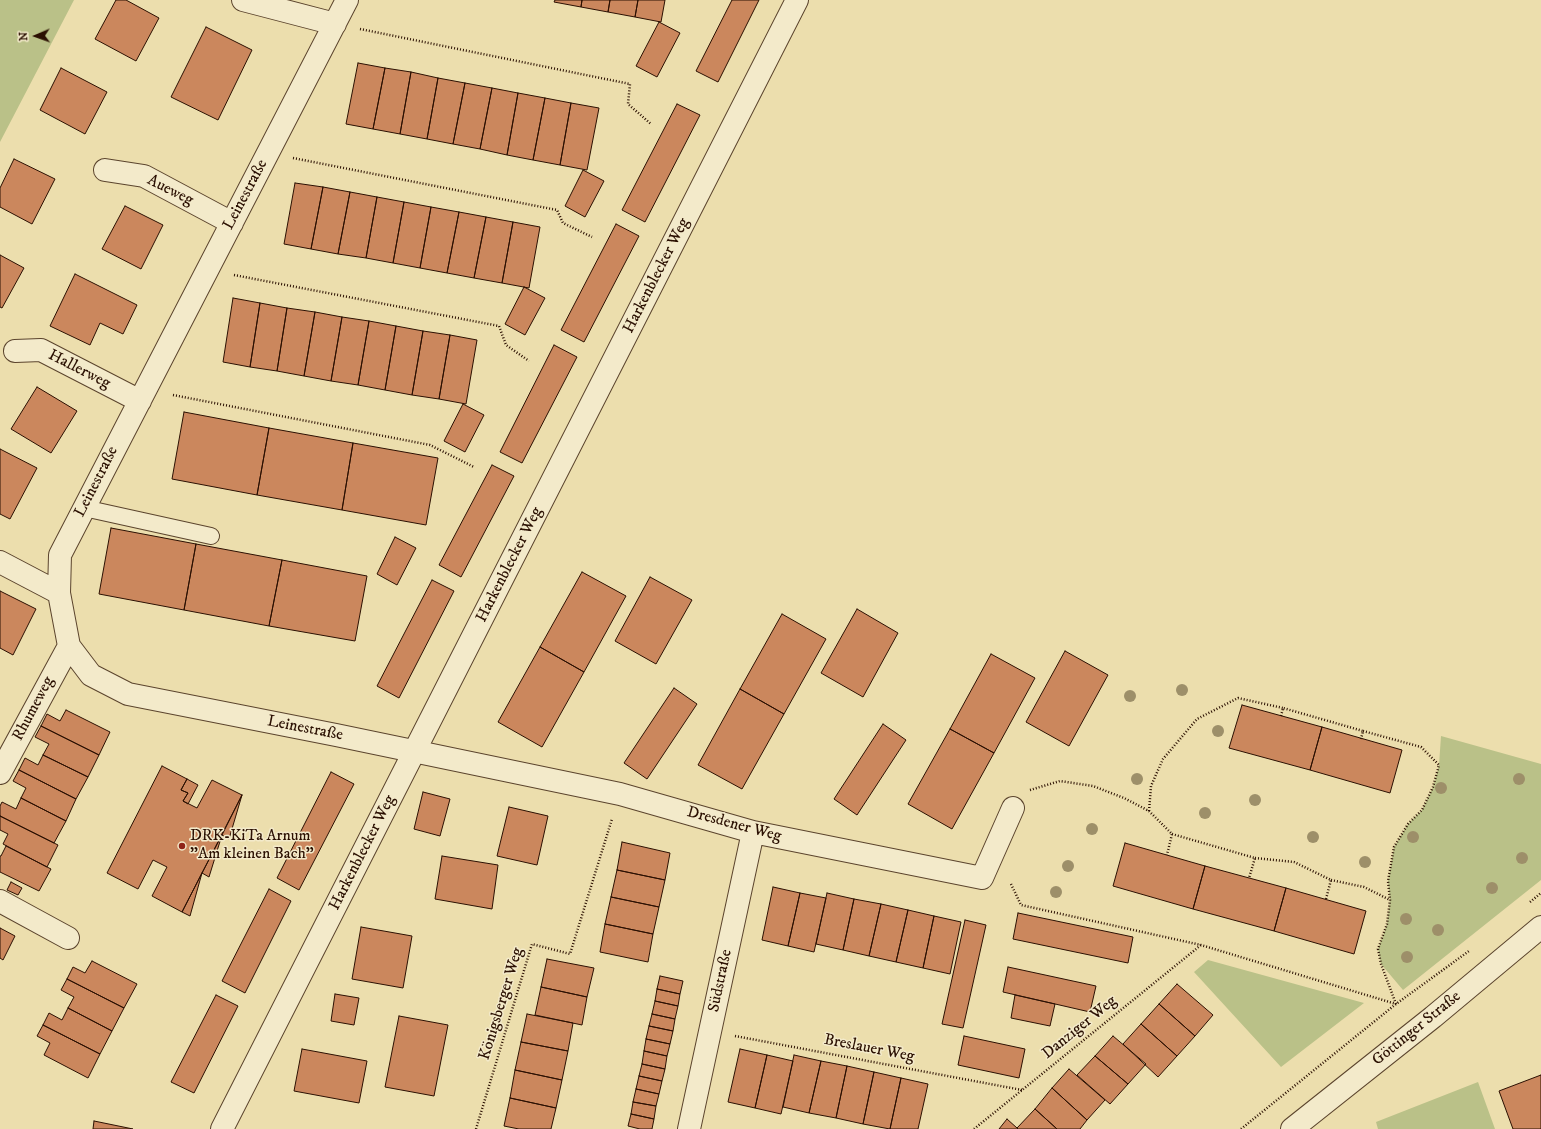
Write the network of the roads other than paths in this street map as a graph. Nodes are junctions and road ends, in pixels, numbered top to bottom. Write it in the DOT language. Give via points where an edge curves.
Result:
graph roads {
  1 [pos="243,0"];
  2 [pos="347,0"];
  3 [pos="797,0"];
  4 [pos="335,24"];
  5 [pos="105,170"];
  6 [pos="232,223"];
  7 [pos="15,351"];
  8 [pos="143,395"];
  9 [pos="84,508"];
  10 [pos="211,536"];
  11 [pos="0,562"];
  12 [pos="59,593"];
  13 [pos="69,646"];
  14 [pos="414,752"];
  15 [pos="0,773"];
  16 [pos="1013,808"];
  17 [pos="753,832"];
  18 [pos="0,901"];
  19 [pos="1541,927"];
  20 [pos="68,938"];
  21 [pos="222,1129"];
  22 [pos="689,1129"];
  23 [pos="1292,1129"];
  1 -- 4 [label="street"];
  2 -- 4 [label="street, Leinestraße"];
  3 -- 14 [label="street, Harkenblecker Weg"];
  4 -- 6 [label="street, Leinestraße"];
  5 -- 6 [label="street, Aueweg" via="144,176"];
  6 -- 8 [label="street, Leinestraße"];
  7 -- 8 [label="street, Hallerweg" via="41,350"];
  8 -- 9 [label="street, Leinestraße"];
  9 -- 10 [label="lane"];
  9 -- 12 [label="street, Leinestraße" via="60,555"];
  11 -- 12 [label="street"];
  12 -- 13 [label="street, Leinestraße"];
  13 -- 14 [label="street, Leinestraße" via="91,675 128,694"];
  13 -- 15 [label="street, Rhumeweg"];
  14 -- 17 [label="street, Dresdener Weg" via="620,794"];
  14 -- 21 [label="street, Harkenblecker Weg"];
  16 -- 17 [label="street, Dresdener Weg" via="982,878"];
  17 -- 22 [label="street, Südstraße"];
  18 -- 20 [label="street"];
  19 -- 23 [label="street, Göttinger Straße"];
}
